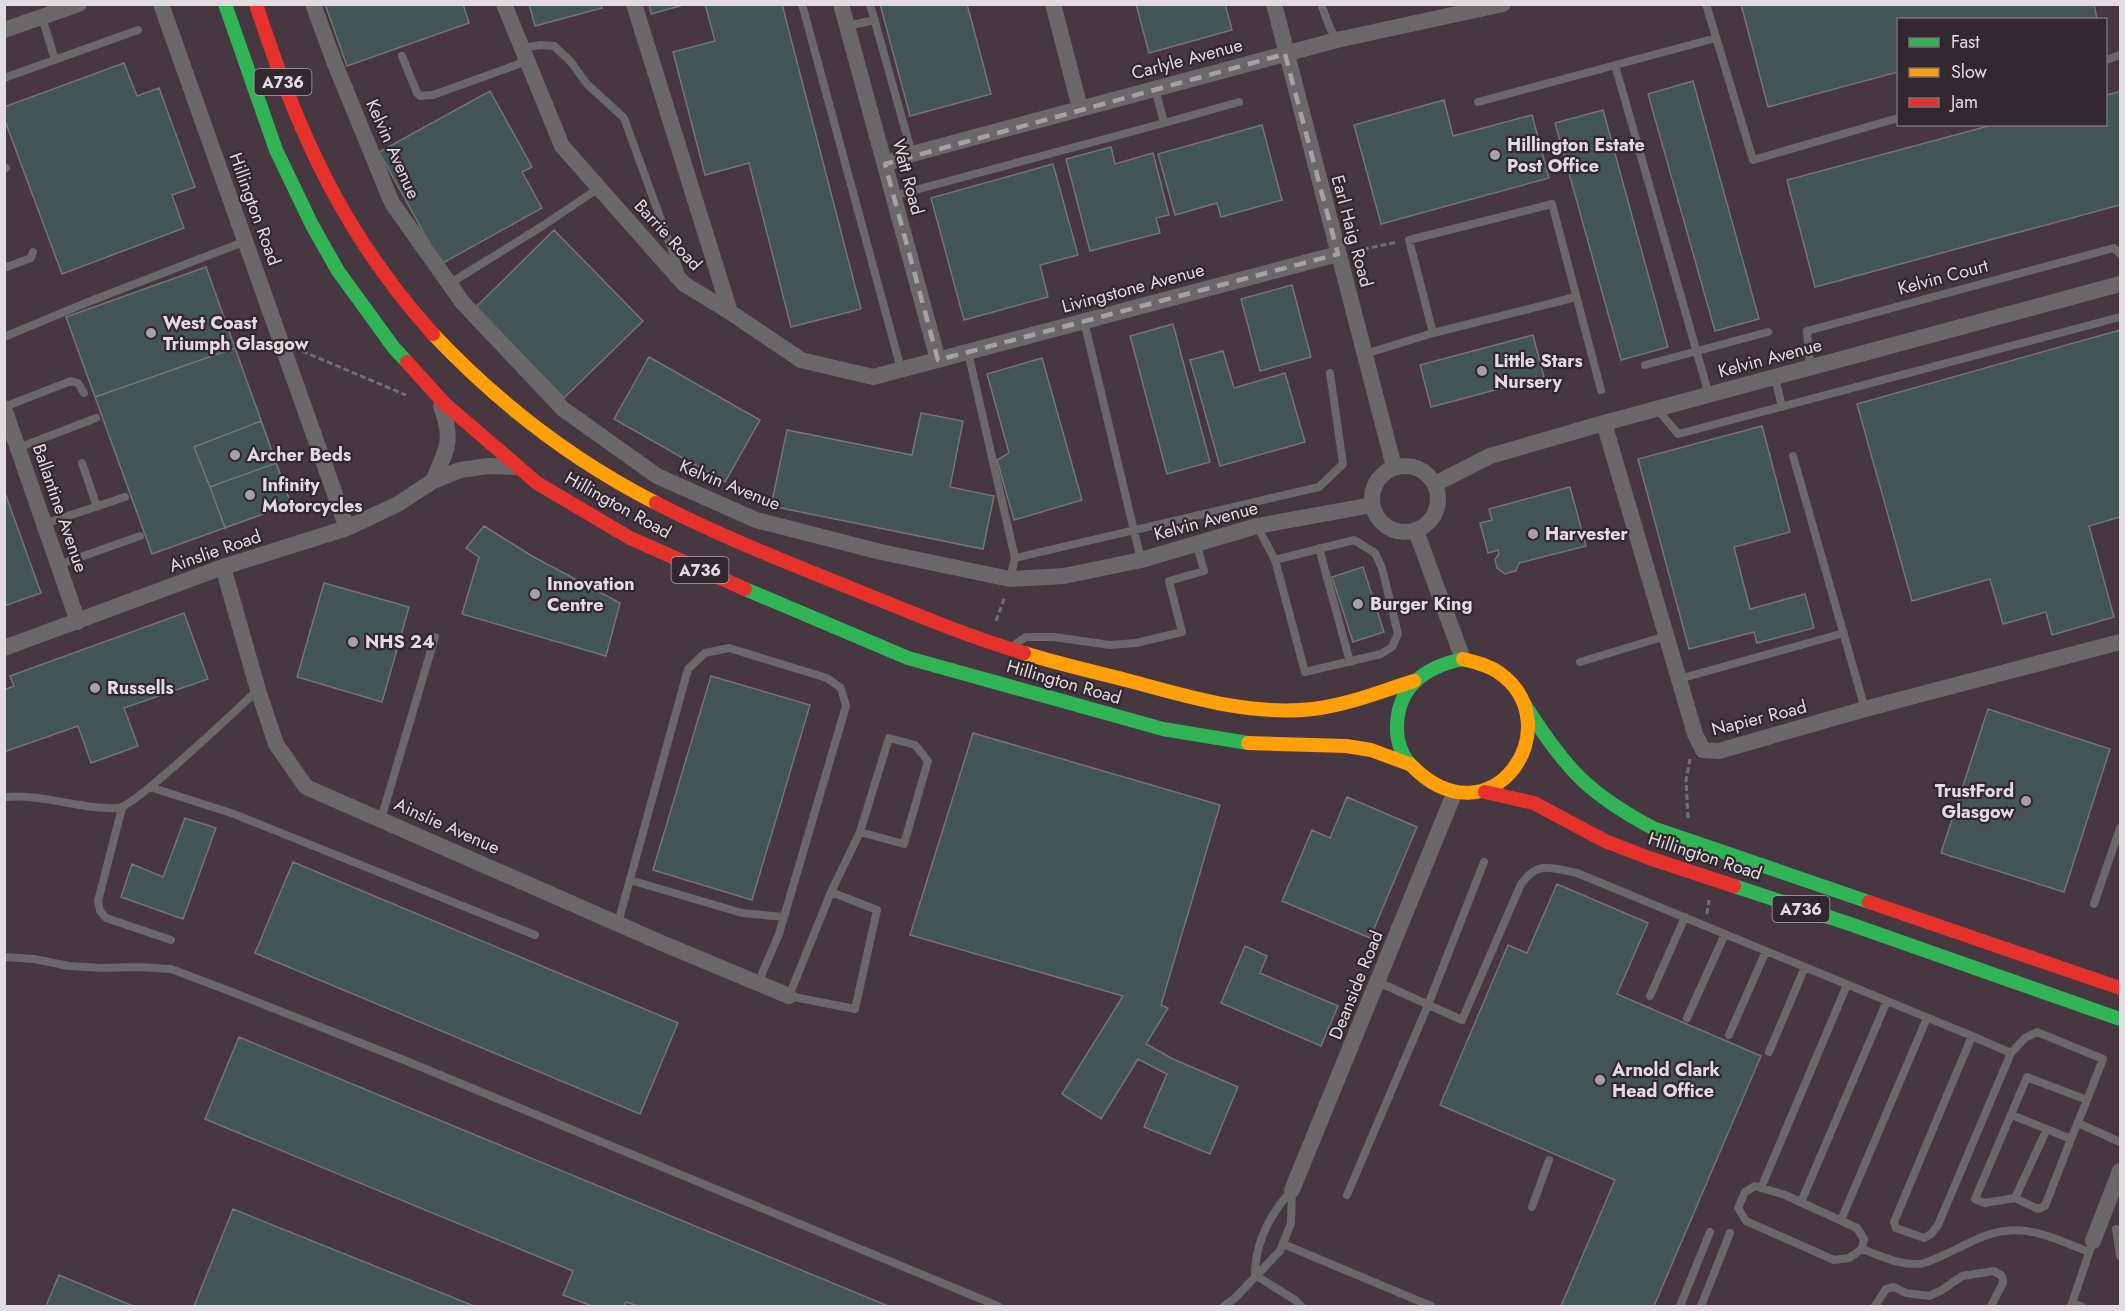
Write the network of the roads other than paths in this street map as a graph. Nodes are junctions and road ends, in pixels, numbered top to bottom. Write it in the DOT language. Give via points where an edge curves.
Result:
graph roads {
  1 [pos="79,4"];
  2 [pos="161,4"];
  3 [pos="225,4"];
  4 [pos="256,4"];
  5 [pos="313,4"];
  6 [pos="504,4"];
  7 [pos="634,4"];
  8 [pos="802,4"];
  9 [pos="841,4"];
  10 [pos="870,4"];
  11 [pos="1053,4"];
  12 [pos="1274,4"];
  13 [pos="1321,4"];
  14 [pos="1503,4"];
  15 [pos="1706,4"];
  16 [pos="42,17"];
  17 [pos="875,20"];
  18 [pos="847,26"];
  19 [pos="4,30"];
  20 [pos="138,30"];
  21 [pos="1716,38"];
  22 [pos="1337,40"];
  23 [pos="1285,54"];
  24 [pos="524,55"];
  25 [pos="402,56"];
  26 [pos="55,60"];
  27 [pos="1615,65"];
  28 [pos="4,78"];
  29 [pos="1155,88"];
  30 [pos="1239,102"];
  31 [pos="1478,102"];
  32 [pos="1080,108"];
  33 [pos="1897,119"];
  34 [pos="1164,123"];
  35 [pos="912,154"];
  36 [pos="885,164"];
  37 [pos="599,188"];
  38 [pos="893,196"];
  39 [pos="246,241"];
  40 [pos="33,252"];
  41 [pos="1338,254"];
  42 [pos="2121,254"];
  43 [pos="4,268"];
  44 [pos="449,284"];
  45 [pos="684,284"];
  46 [pos="2121,284"];
  47 [pos="1576,297"];
  48 [pos="730,312"];
  49 [pos="2121,317"];
  50 [pos="1084,321"];
  51 [pos="1768,332"];
  52 [pos="1433,333"];
  53 [pos="4,337"];
  54 [pos="1696,351"];
  55 [pos="968,352"];
  56 [pos="1365,354"];
  57 [pos="938,360"];
  58 [pos="1645,365"];
  59 [pos="1810,367"];
  60 [pos="901,369"];
  61 [pos="1330,373"];
  62 [pos="1775,377"];
  63 [pos="1601,390"];
  64 [pos="84,393"];
  65 [pos="1709,395"];
  66 [pos="438,396"];
  67 [pos="4,407"];
  68 [pos="1782,407"];
  69 [pos="1658,409"];
  70 [pos="96,418"];
  71 [pos="1604,423"];
  72 [pos="18,448"];
  73 [pos="1793,456"];
  74 [pos="82,463"];
  75 [pos="518,467"];
  76 [pos="1394,468"];
  77 [pos="433,482"];
  78 [pos="1435,484"];
  79 [pos="125,497"];
  80 [pos="1372,505"];
  81 [pos="97,507"];
  82 [pos="44,524"];
  83 [pos="1257,526"];
  84 [pos="347,528"];
  85 [pos="1134,530"];
  86 [pos="1416,531"];
  87 [pos="140,536"];
  88 [pos="1196,543"];
  89 [pos="1319,548"];
  90 [pos="1015,558"];
  91 [pos="1141,560"];
  92 [pos="1275,560"];
  93 [pos="58,565"];
  94 [pos="223,567"];
  95 [pos="1010,579"];
  96 [pos="78,622"];
  97 [pos="1844,633"];
  98 [pos="1666,636"];
  99 [pos="435,637"];
  100 [pos="2121,642"];
  101 [pos="4,648"];
  102 [pos="1008,649"];
  103 [pos="1463,659"];
  104 [pos="1350,662"];
  105 [pos="1580,662"];
  106 [pos="1679,679"];
  107 [pos="1414,681"];
  108 [pos="258,690"];
  109 [pos="1525,705"];
  110 [pos="1866,709"];
  111 [pos="1409,764"];
  112 [pos="150,787"];
  113 [pos="1485,792"];
  114 [pos="1454,794"];
  115 [pos="4,797"];
  116 [pos="122,808"];
  117 [pos="381,819"];
  118 [pos="2121,828"];
  119 [pos="860,832"];
  120 [pos="1484,862"];
  121 [pos="630,879"];
  122 [pos="831,892"];
  123 [pos="2094,904"];
  124 [pos="784,917"];
  125 [pos="1685,917"];
  126 [pos="618,923"];
  127 [pos="1725,934"];
  128 [pos="535,935"];
  129 [pos="171,940"];
  130 [pos="1766,951"];
  131 [pos="4,957"];
  132 [pos="1805,967"];
  133 [pos="1378,982"];
  134 [pos="758,983"];
  135 [pos="1847,985"];
  136 [pos="2121,988"];
  137 [pos="789,996"];
  138 [pos="1650,996"];
  139 [pos="1887,1001"];
  140 [pos="1428,1005"];
  141 [pos="1687,1018"];
  142 [pos="1927,1018"];
  143 [pos="2121,1019"];
  144 [pos="1730,1035"];
  145 [pos="1972,1036"];
  146 [pos="1769,1052"];
  147 [pos="2011,1053"];
  148 [pos="2087,1100"];
  149 [pos="2012,1115"];
  150 [pos="2078,1123"];
  151 [pos="2047,1129"];
  152 [pos="2071,1138"];
  153 [pos="2121,1142"];
  154 [pos="1549,1160"];
  155 [pos="2121,1171"];
  156 [pos="1761,1188"];
  157 [pos="1292,1190"];
  158 [pos="1347,1195"];
  159 [pos="2015,1198"];
  160 [pos="1801,1202"];
  161 [pos="1532,1207"];
  162 [pos="1841,1220"];
  163 [pos="2112,1227"];
  164 [pos="1710,1232"];
  165 [pos="1730,1233"];
  166 [pos="1283,1244"];
  167 [pos="2091,1247"];
  168 [pos="1862,1249"];
  169 [pos="2121,1256"];
  170 [pos="1255,1275"];
  171 [pos="2075,1305"];
  172 [pos="998,1306"];
  173 [pos="1224,1306"];
  174 [pos="1301,1306"];
  175 [pos="1431,1306"];
  176 [pos="1680,1306"];
  177 [pos="1701,1306"];
  178 [pos="1875,1306"];
  179 [pos="1991,1306"];
  1 -- 16 [label="street"];
  2 -- 39 [label="street, Hillington Road"];
  3 -- 66 [label="main road, Hillington Road / A736" via="276,150 312,225 369,315"];
  4 -- 102 [label="main road, Hillington Road / A736" via="298,122 349,221 418,317 503,402 569,454 663,508 793,566"];
  5 -- 44 [label="street, Kelvin Avenue" via="392,203"];
  6 -- 24 [label="street, Barrie Road"];
  7 -- 48 [label="street"];
  8 -- 60 [label="lane"];
  9 -- 18 [label="street, Watt Road"];
  10 -- 17 [label="lane"];
  11 -- 32 [label="street"];
  12 -- 23 [label="street, Earl Haig Road"];
  13 -- 22 [label="lane"];
  14 -- 22 [label="street, Carlyle Avenue"];
  15 -- 21 [label="lane"];
  16 -- 19 [label="street"];
  16 -- 26 [label="lane"];
  17 -- 18 [label="lane"];
  17 -- 35 [label="lane"];
  18 -- 36 [label="street, Watt Road"];
  20 -- 26 [label="lane"];
  21 -- 27 [label="lane"];
  21 -- 33 [label="lane" via="1753,160"];
  22 -- 23 [label="street, Carlyle Avenue"];
  23 -- 29 [label="street, Carlyle Avenue"];
  23 -- 41 [label="street, Earl Haig Road"];
  24 -- 25 [label="lane" via="433,95 420,96"];
  24 -- 37 [label="street, Barrie Road" via="562,146"];
  24 -- 45 [label="lane" via="541,45 554,46 624,118"];
  26 -- 28 [label="lane"];
  27 -- 31 [label="lane"];
  27 -- 54 [label="lane"];
  29 -- 32 [label="street, Carlyle Avenue"];
  29 -- 34 [label="lane"];
  30 -- 34 [label="lane"];
  32 -- 35 [label="street, Carlyle Avenue"];
  34 -- 38 [label="lane"];
  35 -- 36 [label="street, Carlyle Avenue"];
  36 -- 38 [label="street, Watt Road"];
  37 -- 44 [label="lane"];
  37 -- 45 [label="street, Barrie Road"];
  38 -- 57 [label="street, Watt Road"];
  39 -- 53 [label="lane"];
  39 -- 84 [label="street, Hillington Road"];
  40 -- 43 [label="lane" via="31,258"];
  41 -- 50 [label="street, Livingstone Avenue"];
  41 -- 56 [label="street, Earl Haig Road"];
  42 -- 59 [label="lane, Kelvin Court" via="2114,248 1807,331"];
  44 -- 95 [label="street, Kelvin Avenue" via="563,409 657,476 756,520"];
  45 -- 48 [label="street, Barrie Road"];
  46 -- 59 [label="street, Kelvin Avenue"];
  47 -- 52 [label="lane"];
  47 -- 52 [label="lane" via="1552,204 1408,240"];
  47 -- 63 [label="lane"];
  48 -- 60 [label="street, Barrie Road" via="801,360 873,377"];
  49 -- 68 [label="lane"];
  50 -- 55 [label="street, Livingstone Avenue"];
  50 -- 85 [label="lane"];
  51 -- 54 [label="lane"];
  52 -- 56 [label="lane"];
  54 -- 58 [label="lane"];
  54 -- 65 [label="lane"];
  55 -- 57 [label="street, Livingstone Avenue"];
  55 -- 90 [label="lane"];
  56 -- 76 [label="street, Earl Haig Road"];
  57 -- 60 [label="street, Barrie Road"];
  59 -- 62 [label="street, Kelvin Avenue"];
  61 -- 85 [label="lane" via="1343,464 1319,487"];
  62 -- 65 [label="street, Kelvin Avenue"];
  62 -- 68 [label="lane"];
  64 -- 67 [label="lane" via="78,383 71,381"];
  65 -- 69 [label="street, Kelvin Avenue"];
  66 -- 75 [label="main road, Hillington Road / A736"];
  66 -- 77 [label="street" via="449,426 449,438"];
  67 -- 72 [label="street, Ballantine Avenue"];
  68 -- 69 [label="lane" via="1678,434"];
  69 -- 71 [label="street, Kelvin Avenue"];
  70 -- 72 [label="lane"];
  71 -- 78 [label="street, Kelvin Avenue" via="1490,456"];
  71 -- 98 [label="street, Napier Road"];
  72 -- 82 [label="street, Ballantine Avenue"];
  73 -- 97 [label="lane"];
  74 -- 81 [label="lane"];
  75 -- 77 [label="street, Ainslie Road" via="472,466"];
  75 -- 111 [label="main road, Hillington Road / A736" via="537,483 630,538 908,658 1163,729 1248,743 1346,746 1371,750"];
  76 -- 78 [label="street" via="1403,465 1421,469"];
  76 -- 80 [label="street" via="1380,476"];
  77 -- 84 [label="street, Ainslie Road"];
  78 -- 86 [label="street" via="1437,512"];
  79 -- 81 [label="lane"];
  80 -- 83 [label="street, Kelvin Avenue"];
  80 -- 86 [label="street" via="1376,516 1392,530"];
  81 -- 82 [label="lane"];
  82 -- 93 [label="street, Ballantine Avenue"];
  83 -- 88 [label="street, Kelvin Avenue"];
  83 -- 92 [label="lane"];
  84 -- 94 [label="street, Ainslie Road"];
  85 -- 90 [label="lane"];
  85 -- 91 [label="lane"];
  86 -- 103 [label="street"];
  87 -- 93 [label="lane"];
  88 -- 91 [label="street, Kelvin Avenue"];
  88 -- 102 [label="lane" via="1204,570 1169,581 1182,633 1110,645 1026,637"];
  89 -- 92 [label="lane"];
  89 -- 104 [label="lane"];
  89 -- 104 [label="lane" via="1354,540 1375,553 1382,568 1398,634 1392,647 1381,654"];
  90 -- 95 [label="lane"];
  91 -- 95 [label="street, Kelvin Avenue" via="1064,576"];
  92 -- 104 [label="lane" via="1305,672"];
  93 -- 96 [label="street, Ballantine Avenue"];
  94 -- 96 [label="street, Ainslie Road"];
  94 -- 108 [label="street, Ainslie Avenue"];
  96 -- 101 [label="street, Ainslie Road"];
  97 -- 106 [label="lane"];
  97 -- 110 [label="lane"];
  98 -- 105 [label="lane"];
  98 -- 106 [label="street, Napier Road"];
  99 -- 117 [label="lane"];
  100 -- 110 [label="street, Napier Road"];
  102 -- 107 [label="main road, Hillington Road / A736" via="1226,705 1267,709 1330,706"];
  103 -- 107 [label="main road, A736" via="1444,662"];
  103 -- 109 [label="main road, A736" via="1498,672"];
  106 -- 110 [label="street, Napier Road" via="1703,750 1719,751"];
  107 -- 111 [label="main road, A736" via="1402,697 1395,724"];
  108 -- 112 [label="lane"];
  108 -- 117 [label="street, Ainslie Avenue" via="276,744 306,787"];
  109 -- 113 [label="main road" via="1528,727 1524,754 1511,773"];
  109 -- 136 [label="main road, Hillington Road / A736" via="1568,768 1630,816 1653,828"];
  111 -- 114 [label="main road, A736" via="1422,779"];
  112 -- 116 [label="lane"];
  112 -- 128 [label="lane" via="234,814"];
  113 -- 114 [label="main road, A736"];
  113 -- 143 [label="main road, Hillington Road / A736" via="1534,803 1605,841 1649,858"];
  114 -- 133 [label="street, Deanside Road"];
  115 -- 116 [label="lane"];
  116 -- 129 [label="lane" via="101,885 100,911 106,918"];
  117 -- 126 [label="street, Ainslie Avenue"];
  118 -- 123 [label="lane"];
  119 -- 119 [label="lane" via="889,738 915,745 928,761 904,844"];
  119 -- 122 [label="lane"];
  120 -- 140 [label="lane"];
  121 -- 124 [label="lane" via="742,913"];
  121 -- 124 [label="lane" via="688,669 705,653 729,648 827,678 841,688 846,705"];
  121 -- 126 [label="lane"];
  122 -- 137 [label="lane"];
  122 -- 137 [label="lane" via="877,910 855,1009"];
  124 -- 134 [label="lane"];
  125 -- 127 [label="lane"];
  125 -- 138 [label="lane"];
  125 -- 140 [label="lane" via="1577,873 1545,867 1531,872 1521,885 1462,1020"];
  126 -- 134 [label="street, Ainslie Avenue"];
  127 -- 130 [label="lane"];
  127 -- 141 [label="lane"];
  130 -- 132 [label="lane"];
  130 -- 144 [label="lane"];
  131 -- 172 [label="lane" via="69,966 171,969 404,1060"];
  132 -- 135 [label="lane"];
  132 -- 146 [label="lane"];
  133 -- 140 [label="lane"];
  133 -- 157 [label="street, Deanside Road"];
  134 -- 137 [label="street, Ainslie Avenue"];
  135 -- 139 [label="lane"];
  135 -- 156 [label="lane"];
  139 -- 142 [label="lane"];
  139 -- 160 [label="lane"];
  140 -- 158 [label="lane"];
  142 -- 145 [label="lane"];
  142 -- 162 [label="lane"];
  145 -- 147 [label="lane"];
  145 -- 147 [label="lane" via="1894,1222 1904,1232 1924,1238 1938,1224"];
  147 -- 148 [label="lane" via="2037,1032 2103,1059"];
  148 -- 149 [label="lane" via="2027,1077"];
  148 -- 150 [label="lane"];
  149 -- 151 [label="lane"];
  149 -- 159 [label="lane" via="1975,1199 1984,1203"];
  150 -- 152 [label="lane"];
  150 -- 153 [label="lane"];
  151 -- 152 [label="lane"];
  151 -- 159 [label="lane"];
  152 -- 159 [label="lane" via="2044,1206 2038,1209"];
  154 -- 161 [label="lane"];
  155 -- 163 [label="street"];
  156 -- 160 [label="lane"];
  156 -- 168 [label="lane" via="1755,1186 1745,1192 1738,1208 1746,1221 1834,1260 1849,1258"];
  157 -- 166 [label="lane" via="1291,1223"];
  157 -- 170 [label="lane" via="1272,1215 1258,1244"];
  160 -- 162 [label="lane"];
  162 -- 168 [label="lane" via="1857,1228 1864,1239"];
  163 -- 167 [label="street"];
  163 -- 169 [label="lane"];
  164 -- 176 [label="lane"];
  165 -- 177 [label="lane"];
  166 -- 170 [label="lane"];
  166 -- 175 [label="lane"];
  167 -- 168 [label="lane" via="2040,1233 2005,1231 1922,1263 1894,1261"];
  167 -- 171 [label="lane"];
  170 -- 173 [label="lane"];
  170 -- 174 [label="lane"];
  178 -- 179 [label="lane" via="1886,1289 1894,1287 1929,1296 1962,1276 1994,1271 2002,1276 2003,1282"];
}
